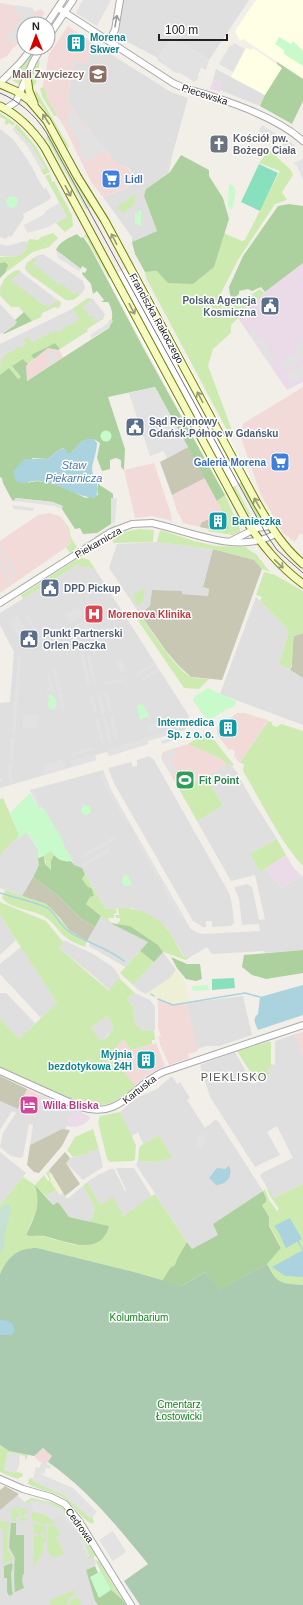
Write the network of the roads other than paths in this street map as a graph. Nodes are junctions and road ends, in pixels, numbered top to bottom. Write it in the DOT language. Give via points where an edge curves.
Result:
graph roads {
  1 [pos="63,0"];
  2 [pos="73,0"];
  3 [pos="120,0"];
  4 [pos="58,8"];
  5 [pos="65,12"];
  6 [pos="52,16"];
  7 [pos="56,25"];
  8 [pos="109,41"];
  9 [pos="26,56"];
  10 [pos="36,56"];
  11 [pos="27,77"];
  12 [pos="0,84"];
  13 [pos="20,94"];
  14 [pos="34,105"];
  15 [pos="3,108"];
  16 [pos="303,141"];
  17 [pos="270,526"];
  18 [pos="252,530"];
  19 [pos="275,534"];
  20 [pos="259,540"];
  21 [pos="230,541"];
  22 [pos="303,564"];
  23 [pos="303,584"];
  24 [pos="0,604"];
  25 [pos="303,1025"];
  26 [pos="0,1071"];
  27 [pos="0,1479"];
  28 [pos="131,1605"];
  1 -- 4 [label="street"];
  2 -- 5 [label="street"];
  8 -- 3 [label="street, one-way"];
  4 -- 5 [label="street, Piecewska"];
  4 -- 6 [label="street"];
  5 -- 7 [label="street"];
  5 -- 8 [label="street, Piecewska"];
  8 -- 16 [label="street, Piecewska" via="173,83 231,102 279,125"];
  9 -- 12 [label="street"];
  10 -- 11 [label="street"];
  11 -- 13 [label="street"];
  11 -- 14 [label="main road"];
  12 -- 13 [label="main road, Franciszka Rakoczego"];
  13 -- 14 [label="main road, Franciszka Rakoczego"];
  13 -- 15 [label="street" via="14,104"];
  17 -- 14 [label="main road, Franciszka Rakoczego, one-way" via="105,221 47,121"];
  15 -- 18 [label="main road, Franciszka Rakoczego, one-way" via="27,125 45,148"];
  17 -- 18 [label="street"];
  17 -- 19 [label="main road, Franciszka Rakoczego"];
  18 -- 20 [label="main road, Franciszka Rakoczego"];
  18 -- 21 [label="street"];
  19 -- 20 [label="street, Piekarnicza"];
  19 -- 22 [label="main road, Franciszka Rakoczego"];
  20 -- 21 [label="street, Piekarnicza"];
  20 -- 23 [label="main road, Franciszka Rakoczego, one-way" via="275,560"];
  21 -- 24 [label="street, Piekarnicza" via="152,523 128,525 105,536"];
  25 -- 26 [label="street, Kartuska" via="169,1069 152,1077 124,1102 106,1110 80,1107"];
  27 -- 28 [label="street, Cedrowa" via="65,1504 79,1521"];
}
